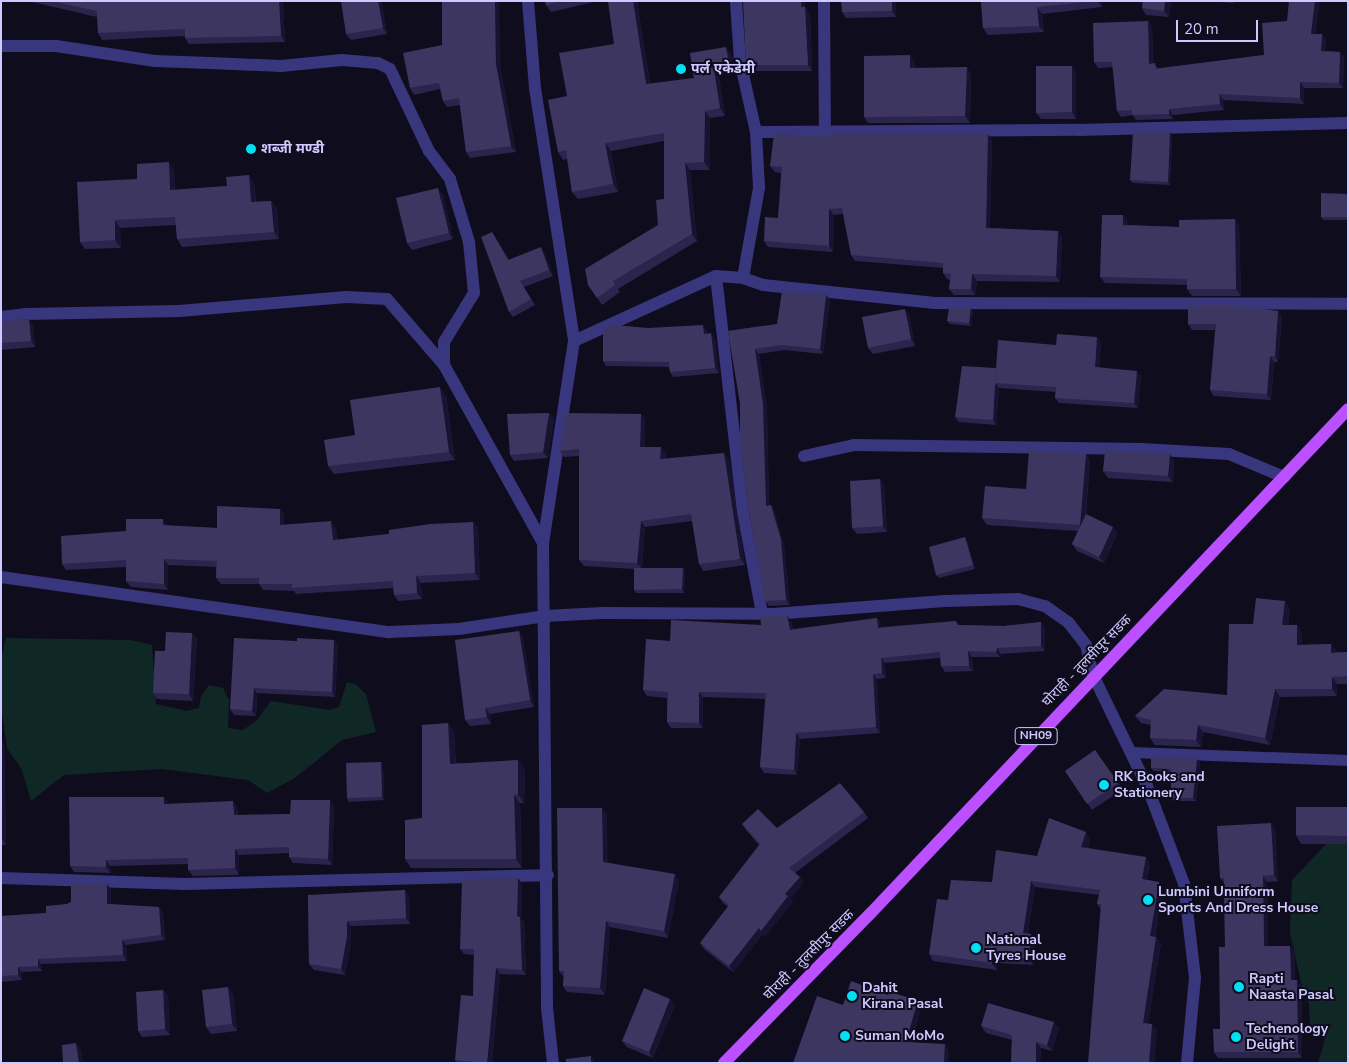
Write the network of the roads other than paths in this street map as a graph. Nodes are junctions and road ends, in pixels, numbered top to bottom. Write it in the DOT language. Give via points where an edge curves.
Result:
graph roads {
  1 [pos="528,1"];
  2 [pos="736,1"];
  3 [pos="824,1"];
  4 [pos="1,46"];
  5 [pos="1348,123"];
  6 [pos="825,131"];
  7 [pos="756,132"];
  8 [pos="716,276"];
  9 [pos="743,278"];
  10 [pos="1348,304"];
  11 [pos="1,317"];
  12 [pos="574,340"];
  13 [pos="444,365"];
  14 [pos="1348,410"];
  15 [pos="804,456"];
  16 [pos="1284,477"];
  17 [pos="543,543"];
  18 [pos="1,577"];
  19 [pos="762,614"];
  20 [pos="546,616"];
  21 [pos="1093,675"];
  22 [pos="1131,752"];
  23 [pos="1348,760"];
  24 [pos="548,875"];
  25 [pos="1,878"];
  26 [pos="553,1063"];
  27 [pos="724,1063"];
  28 [pos="1187,1063"];
  1 -- 12 [label="street" via="535,88"];
  2 -- 7 [label="street" via="740,61"];
  3 -- 6 [label="street"];
  4 -- 13 [label="street" via="56,46 155,61 281,66 342,60 378,63 390,69 429,151 450,179 469,242 474,293 444,342"];
  5 -- 6 [label="street" via="1079,130"];
  6 -- 7 [label="street"];
  7 -- 9 [label="street" via="759,188"];
  8 -- 9 [label="street"];
  8 -- 12 [label="street"];
  8 -- 19 [label="street" via="743,512"];
  9 -- 10 [label="street" via="763,286 935,303"];
  11 -- 13 [label="street" via="179,311 346,297 387,299"];
  12 -- 17 [label="street"];
  13 -- 17 [label="street"];
  14 -- 16 [label="main road, घोराही - तुलसीपुर सडक / NH09"];
  15 -- 16 [label="street" via="854,445 1141,449 1228,454"];
  16 -- 21 [label="main road, घोराही - तुलसीपुर सडक / NH09"];
  17 -- 20 [label="street"];
  18 -- 20 [label="street" via="389,632 459,629"];
  19 -- 20 [label="street"];
  19 -- 21 [label="street" via="1018,599 1045,606 1068,622 1086,646"];
  20 -- 24 [label="street"];
  21 -- 22 [label="street"];
  21 -- 27 [label="main road, घोराही - तुलसीपुर सडक / NH09" via="870,914"];
  22 -- 23 [label="lane"];
  22 -- 28 [label="street" via="1184,884 1195,978"];
  24 -- 25 [label="street" via="185,884"];
  24 -- 26 [label="street" via="548,1008"];
}
